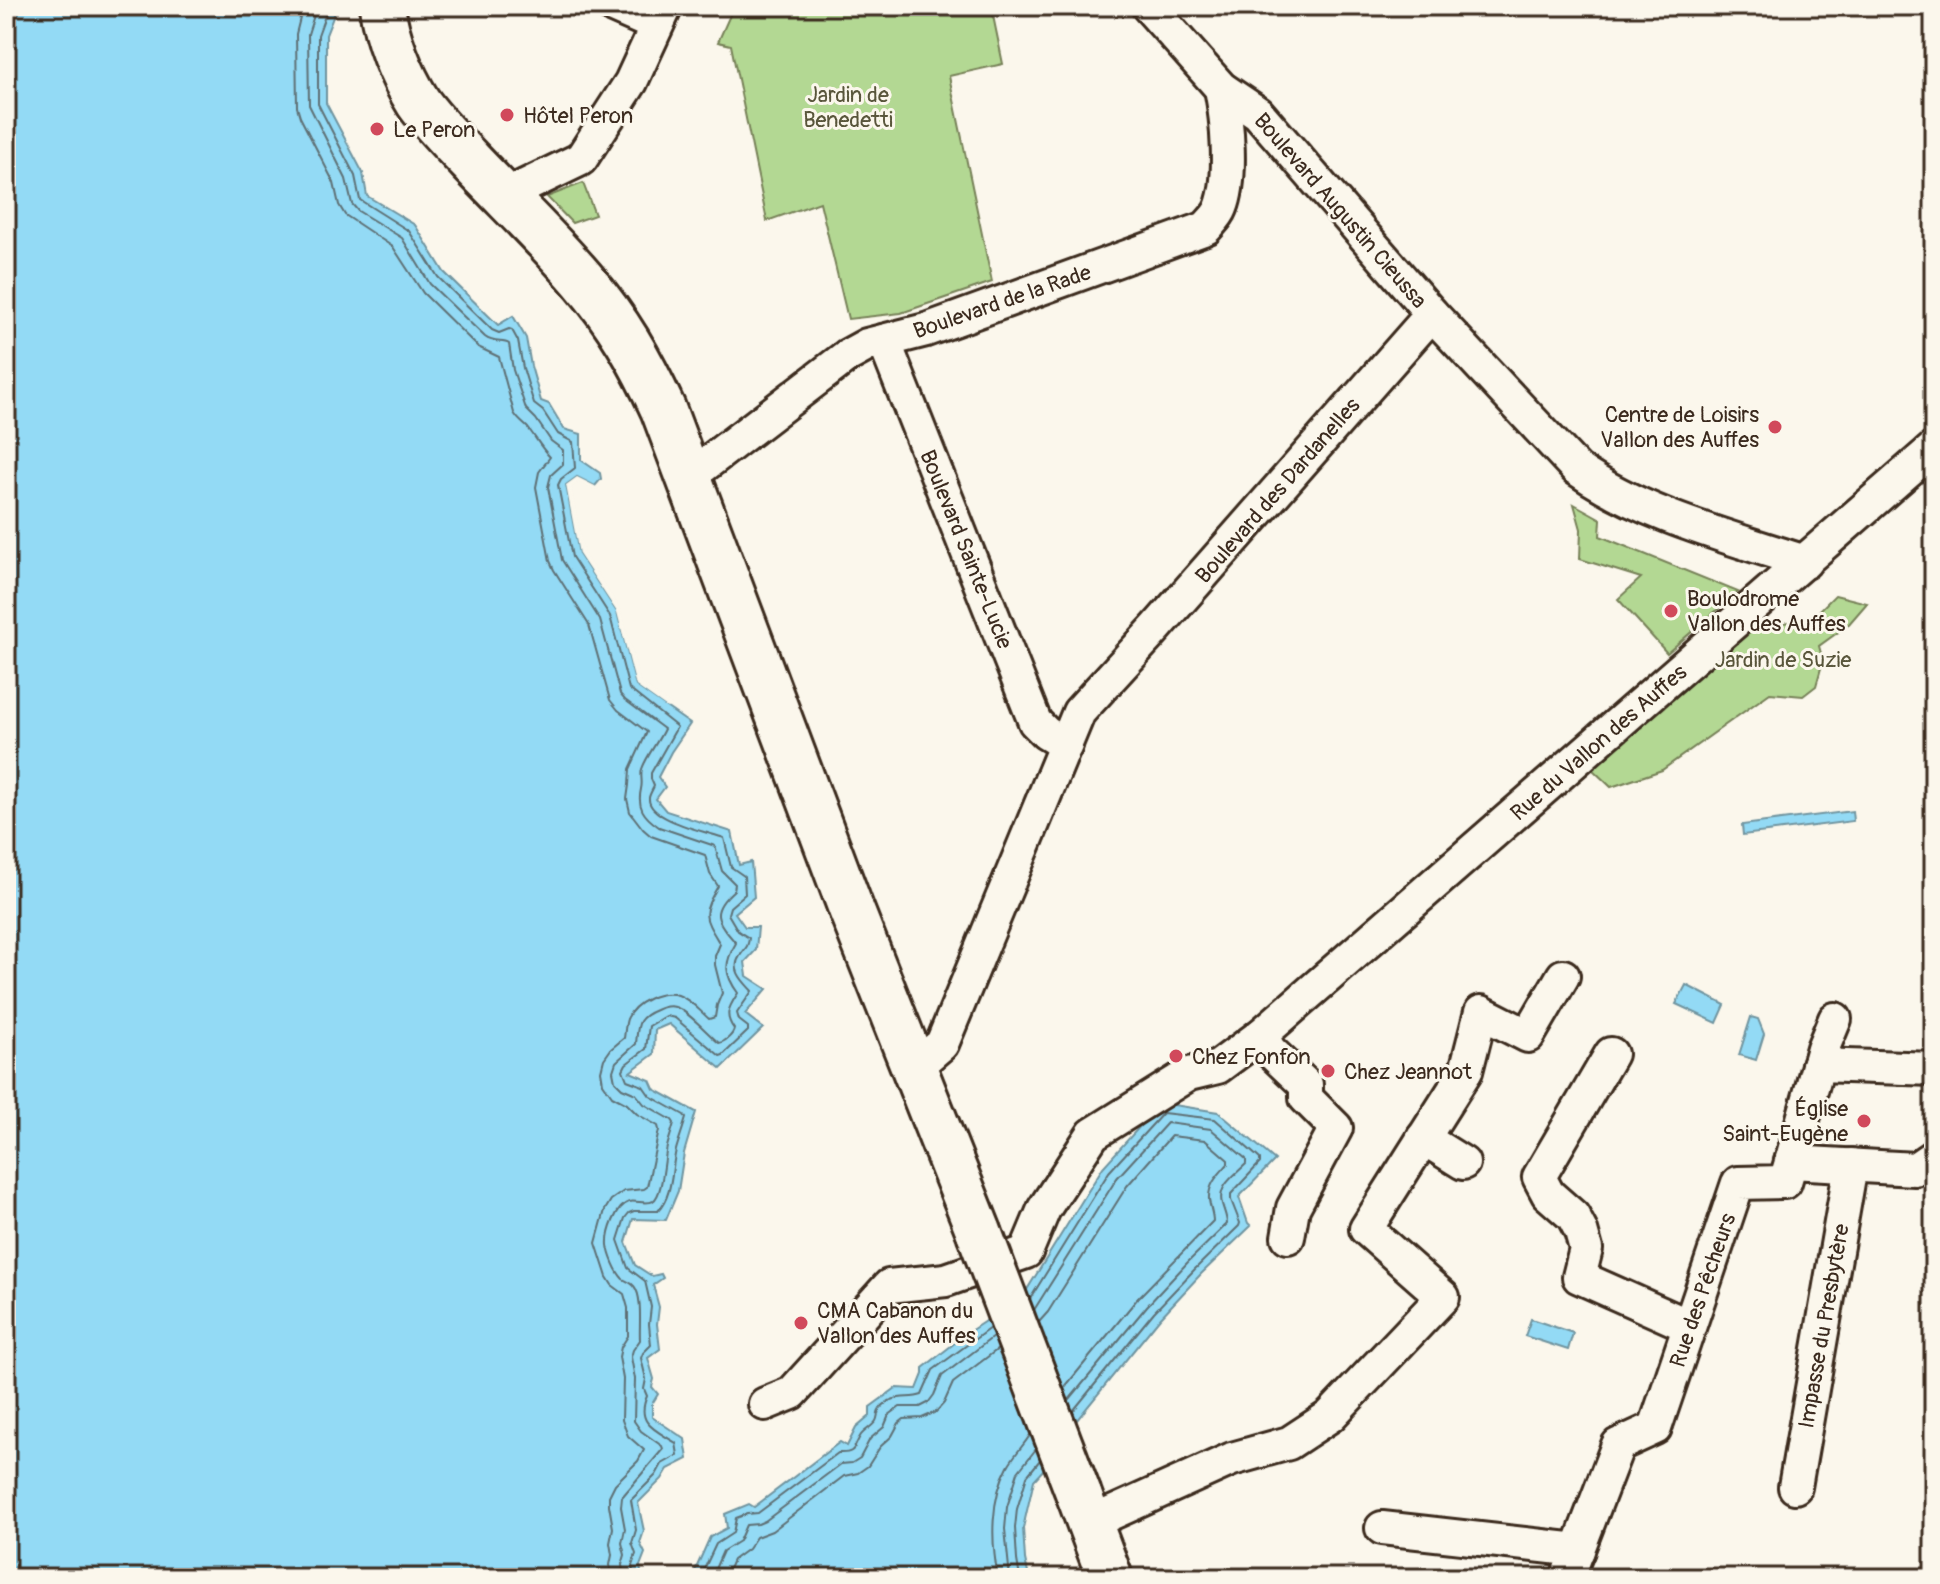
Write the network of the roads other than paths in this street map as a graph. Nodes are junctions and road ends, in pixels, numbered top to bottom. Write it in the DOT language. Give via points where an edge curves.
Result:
graph roads {
  1 [pos="382,6"];
  2 [pos="613,6"];
  3 [pos="1148,6"];
  4 [pos="661,16"];
  5 [pos="1221,88"];
  6 [pos="504,196"];
  7 [pos="1432,314"];
  8 [pos="884,341"];
  9 [pos="1934,448"];
  10 [pos="689,477"];
  11 [pos="1805,562"];
  12 [pos="1066,745"];
  13 [pos="1563,976"];
  14 [pos="1835,1019"];
  15 [pos="1261,1035"];
  16 [pos="1611,1054"];
  17 [pos="1818,1065"];
  18 [pos="914,1068"];
  19 [pos="1934,1069"];
  20 [pos="1423,1138"];
  21 [pos="1934,1156"];
  22 [pos="1791,1162"];
  23 [pos="1463,1163"];
  24 [pos="1851,1165"];
  25 [pos="1288,1237"];
  26 [pos="1689,1326"];
  27 [pos="765,1404"];
  28 [pos="1795,1487"];
  29 [pos="1085,1509"];
  30 [pos="1382,1528"];
  31 [pos="1572,1564"];
  32 [pos="1110,1578"];
  1 -- 6 [label="main road" via="394,52 419,103"];
  2 -- 4 [label="street"];
  3 -- 5 [label="street, Boulevard Augustin Cieussa"];
  4 -- 6 [label="street" via="631,82 581,159"];
  5 -- 7 [label="street, Boulevard Augustin Cieussa" via="1258,113"];
  5 -- 8 [label="street, Boulevard de la Rade" via="1227,120 1224,198 1206,228"];
  6 -- 10 [label="main road" via="583,279 622,331 663,409"];
  7 -- 11 [label="street" via="1577,469 1600,485 1647,509"];
  7 -- 12 [label="street, Boulevard des Dardanelles" via="1079,712"];
  8 -- 10 [label="street, Boulevard de la Rade" via="847,356"];
  8 -- 12 [label="street, Boulevard Sainte-Lucie" via="1035,722"];
  9 -- 11 [label="street, Rue du Vallon des Auffes"];
  10 -- 18 [label="main road"];
  11 -- 15 [label="street, Rue du Vallon des Auffes"];
  12 -- 18 [label="street, Boulevard des Dardanelles" via="942,1044"];
  13 -- 20 [label="street" via="1528,1036 1481,1012 1466,1071"];
  14 -- 17 [label="street"];
  15 -- 25 [label="street" via="1270,1051 1306,1085 1306,1098 1336,1128 1293,1208"];
  15 -- 27 [label="street, Rue du Vallon des Auffes" via="1218,1067 1189,1074 1093,1134 1044,1209 1026,1252 946,1280 889,1286 792,1393"];
  16 -- 26 [label="street" via="1539,1177 1581,1231 1586,1249 1579,1277"];
  17 -- 19 [label="street"];
  17 -- 22 [label="street"];
  18 -- 29 [label="main road, bridge"];
  20 -- 23 [label="street"];
  20 -- 29 [label="street" via="1366,1229 1443,1297 1330,1416 1289,1443"];
  21 -- 24 [label="street" via="1915,1169"];
  22 -- 24 [label="street"];
  22 -- 26 [label="street, Rue des Pêcheurs" via="1785,1182 1738,1183"];
  24 -- 28 [label="street, Impasse du Presbytère"];
  26 -- 31 [label="street, Rue des Pêcheurs" via="1655,1428 1618,1445"];
  29 -- 32 [label="main road"];
  30 -- 31 [label="street"];
}
